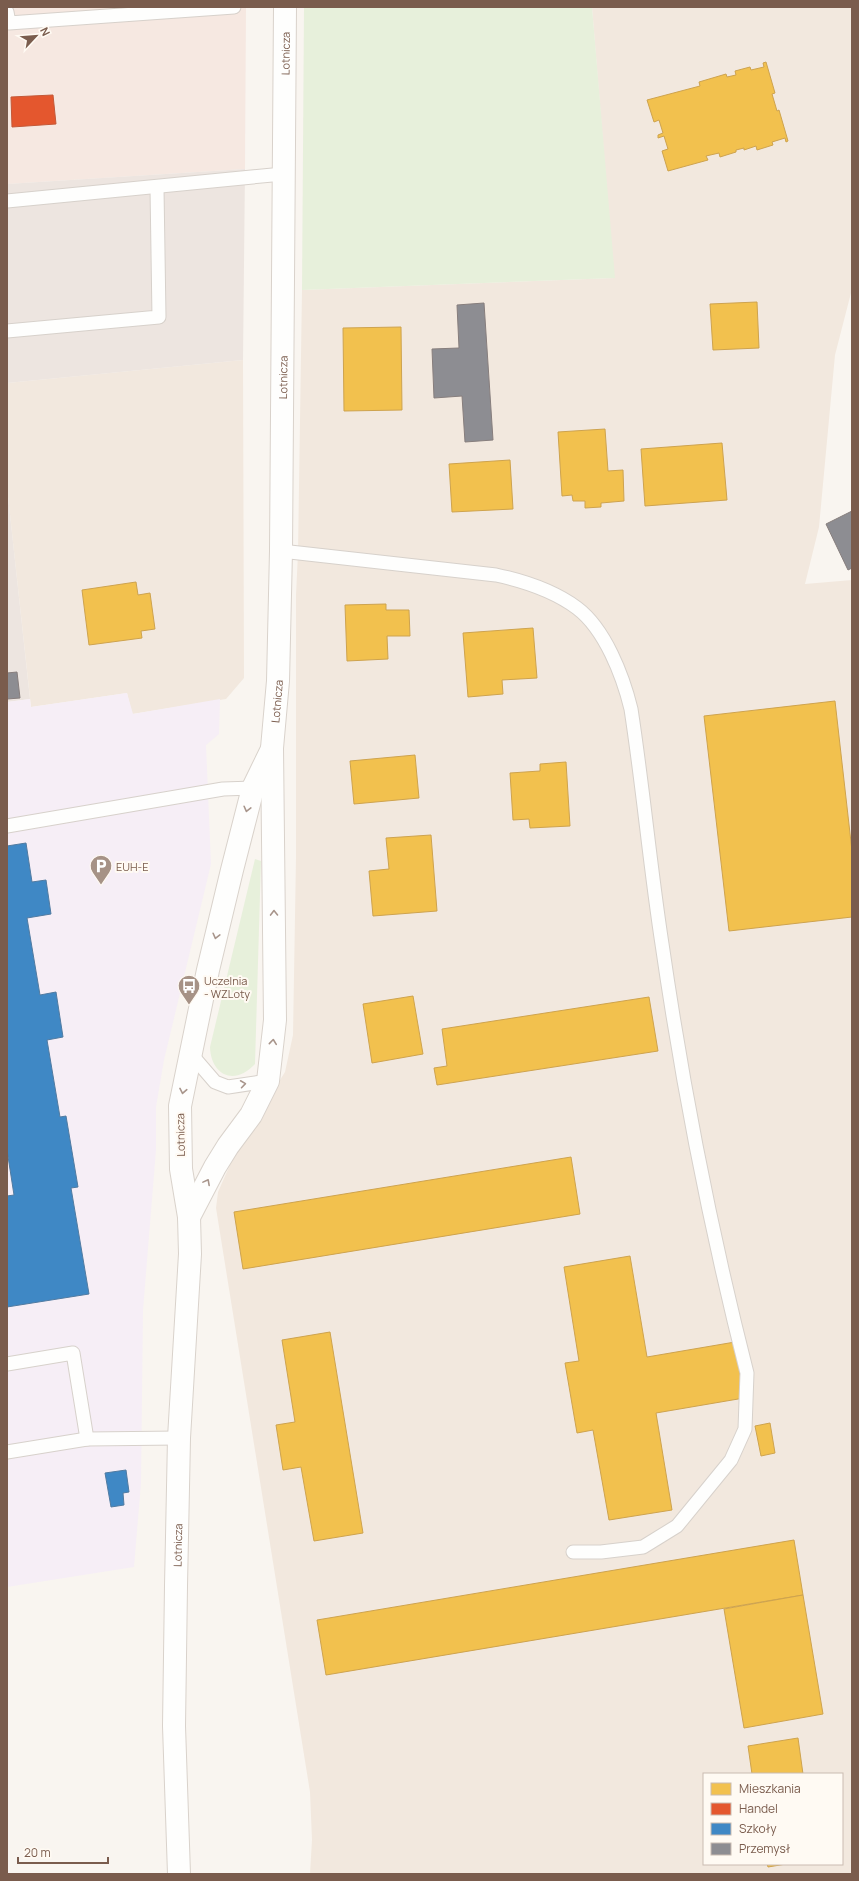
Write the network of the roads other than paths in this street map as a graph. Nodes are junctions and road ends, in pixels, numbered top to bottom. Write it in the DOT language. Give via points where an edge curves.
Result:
graph roads {
  1 [pos="234,7"];
  2 [pos="285,7"];
  3 [pos="7,12"];
  4 [pos="284,174"];
  5 [pos="157,188"];
  6 [pos="7,201"];
  7 [pos="7,331"];
  8 [pos="281,552"];
  9 [pos="272,748"];
  10 [pos="253,788"];
  11 [pos="7,826"];
  12 [pos="190,1053"];
  13 [pos="268,1081"];
  14 [pos="189,1217"];
  15 [pos="7,1364"];
  16 [pos="179,1438"];
  17 [pos="87,1439"];
  18 [pos="7,1452"];
  19 [pos="573,1552"];
  20 [pos="179,1874"];
  1 -- 3 [label="lane" via="9,23"];
  2 -- 4 [label="street, Lotnicza"];
  4 -- 5 [label="lane"];
  4 -- 8 [label="street, Lotnicza"];
  5 -- 6 [label="lane"];
  5 -- 7 [label="lane" via="159,317"];
  8 -- 9 [label="street, Lotnicza" via="278,681"];
  8 -- 19 [label="lane" via="496,575 519,580 578,609 594,626 607,646 626,688 634,724 661,942 678,1051 707,1204 747,1373 745,1429 731,1460 677,1526 642,1547 601,1552"];
  9 -- 10 [label="street, Lotnicza"];
  13 -- 9 [label="street, one-way" via="275,1020"];
  10 -- 11 [label="lane" via="222,789"];
  10 -- 12 [label="street, Lotnicza, one-way"];
  12 -- 13 [label="lane, one-way" via="215,1082 228,1087"];
  12 -- 14 [label="street, Lotnicza, one-way" via="180,1106 181,1169"];
  14 -- 13 [label="street, Lotnicza, one-way" via="215,1167 251,1115"];
  14 -- 16 [label="street, Lotnicza" via="190,1254"];
  15 -- 17 [label="lane" via="73,1353"];
  16 -- 17 [label="lane"];
  16 -- 20 [label="street, Lotnicza" via="174,1718"];
  17 -- 18 [label="lane"];
}
